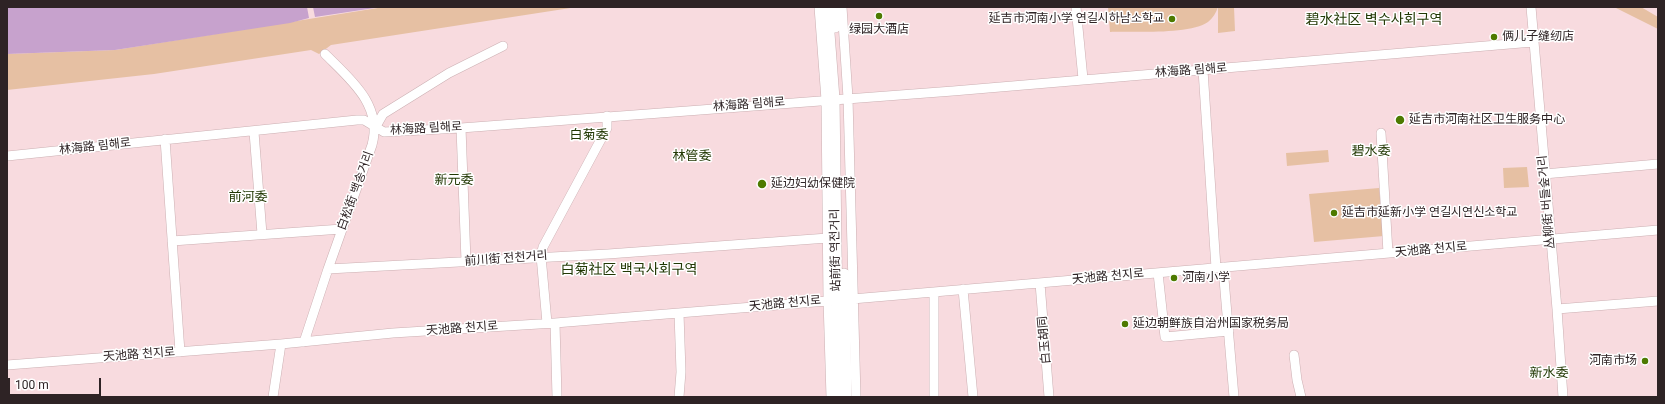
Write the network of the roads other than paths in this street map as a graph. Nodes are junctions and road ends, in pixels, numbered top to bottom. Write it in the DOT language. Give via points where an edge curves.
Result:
graph roads {
  1 [pos="819,7"];
  2 [pos="827,7"];
  3 [pos="835,7"];
  4 [pos="842,7"];
  5 [pos="1076,7"];
  6 [pos="1531,7"];
  7 [pos="1533,42"];
  8 [pos="503,46"];
  9 [pos="325,54"];
  10 [pos="1203,70"];
  11 [pos="1083,79"];
  12 [pos="837,99"];
  13 [pos="607,116"];
  14 [pos="375,128"];
  15 [pos="461,128"];
  16 [pos="254,132"];
  17 [pos="1381,133"];
  18 [pos="165,139"];
  19 [pos="7,156"];
  20 [pos="1658,164"];
  21 [pos="1544,174"];
  22 [pos="342,229"];
  23 [pos="1658,230"];
  24 [pos="262,234"];
  25 [pos="828,238"];
  26 [pos="1551,240"];
  27 [pos="172,241"];
  28 [pos="1388,254"];
  29 [pos="541,256"];
  30 [pos="466,261"];
  31 [pos="1220,268"];
  32 [pos="328,269"];
  33 [pos="1158,273"];
  34 [pos="1040,283"];
  35 [pos="964,289"];
  36 [pos="934,292"];
  37 [pos="840,299"];
  38 [pos="1658,301"];
  39 [pos="1557,309"];
  40 [pos="679,313"];
  41 [pos="551,323"];
  42 [pos="1229,331"];
  43 [pos="304,342"];
  44 [pos="281,344"];
  45 [pos="180,352"];
  46 [pos="1294,355"];
  47 [pos="7,365"];
  48 [pos="273,397"];
  49 [pos="557,397"];
  50 [pos="679,397"];
  51 [pos="831,397"];
  52 [pos="838,397"];
  53 [pos="846,397"];
  54 [pos="856,397"];
  55 [pos="934,397"];
  56 [pos="974,397"];
  57 [pos="1049,397"];
  58 [pos="1234,397"];
  59 [pos="1301,397"];
  60 [pos="1563,397"];
  1 -- 12 [label="street, 站前街 역전거리"];
  2 -- 12 [label="main road, 站前街 역전거리"];
  3 -- 12 [label="main road, 站前街 역전거리"];
  4 -- 12 [label="street, 站前街 역전거리"];
  5 -- 11 [label="street"];
  6 -- 7 [label="street, 丛柳街 버들숲거리"];
  7 -- 10 [label="street, 林海路 림해로"];
  7 -- 21 [label="street, 丛柳街 버들숲거리"];
  8 -- 14 [label="street" via="449,72 383,114"];
  9 -- 14 [label="street, 白松街 백송거리" via="362,93 368,103"];
  10 -- 11 [label="street, 林海路 림해로"];
  10 -- 31 [label="street"];
  11 -- 12 [label="street, 林海路 림해로"];
  12 -- 13 [label="street, 林海路 림해로"];
  12 -- 25 [label="street, 站前街 역전거리"];
  12 -- 37 [label="main road, 站前街 역전거리"];
  13 -- 15 [label="street, 林海路 림해로"];
  13 -- 29 [label="street" via="606,128 544,242"];
  14 -- 15 [label="street, 林海路 림해로" via="391,132"];
  14 -- 16 [label="street, 林海路 림해로" via="369,122 357,120"];
  14 -- 22 [label="street, 白松街 백송거리" via="372,145"];
  15 -- 30 [label="street"];
  16 -- 18 [label="street, 林海路 림해로"];
  16 -- 24 [label="street"];
  17 -- 28 [label="street"];
  18 -- 19 [label="street, 林海路 림해로"];
  18 -- 27 [label="street"];
  20 -- 21 [label="street"];
  21 -- 26 [label="street, 丛柳街 버들숲거리"];
  22 -- 24 [label="street"];
  22 -- 32 [label="street, 白松街 백송거리"];
  23 -- 26 [label="street, 天池路 천지로"];
  24 -- 27 [label="street"];
  25 -- 29 [label="street, 前川街 전천거리" via="608,254"];
  25 -- 37 [label="street, 站前街 역전거리"];
  26 -- 28 [label="street, 天池路 천지로"];
  26 -- 39 [label="street, 丛柳街 버들숲거리"];
  27 -- 45 [label="street"];
  28 -- 31 [label="street, 天池路 천지로"];
  29 -- 30 [label="street, 前川街 전천거리"];
  29 -- 41 [label="street"];
  30 -- 32 [label="street, 前川街 전천거리"];
  31 -- 33 [label="street, 天池路 천지로"];
  31 -- 42 [label="street"];
  32 -- 43 [label="street, 白松街 백송거리"];
  33 -- 34 [label="street, 天池路 천지로"];
  33 -- 42 [label="street" via="1165,337"];
  34 -- 35 [label="street, 天池路 천지로"];
  34 -- 57 [label="street, 白玉胡同"];
  35 -- 36 [label="street, 天池路 천지로"];
  35 -- 56 [label="street"];
  36 -- 37 [label="street, 天池路 천지로"];
  36 -- 55 [label="street"];
  37 -- 40 [label="street, 天池路 천지로"];
  37 -- 51 [label="street, 站前街 역전거리"];
  37 -- 52 [label="main road, 站前街 역전거리"];
  37 -- 53 [label="main road, 站前街 역전거리"];
  37 -- 54 [label="street, 站前街 역전거리"];
  38 -- 39 [label="street"];
  39 -- 60 [label="street, 丛柳街 버들숲거리"];
  40 -- 41 [label="street, 天池路 천지로"];
  40 -- 50 [label="street"];
  41 -- 43 [label="street, 天池路 천지로" via="432,330"];
  41 -- 49 [label="street"];
  42 -- 58 [label="street"];
  43 -- 44 [label="street, 天池路 천지로"];
  44 -- 45 [label="street, 天池路 천지로"];
  44 -- 48 [label="street"];
  45 -- 47 [label="street, 天池路 천지로"];
  46 -- 59 [label="street"];
}
